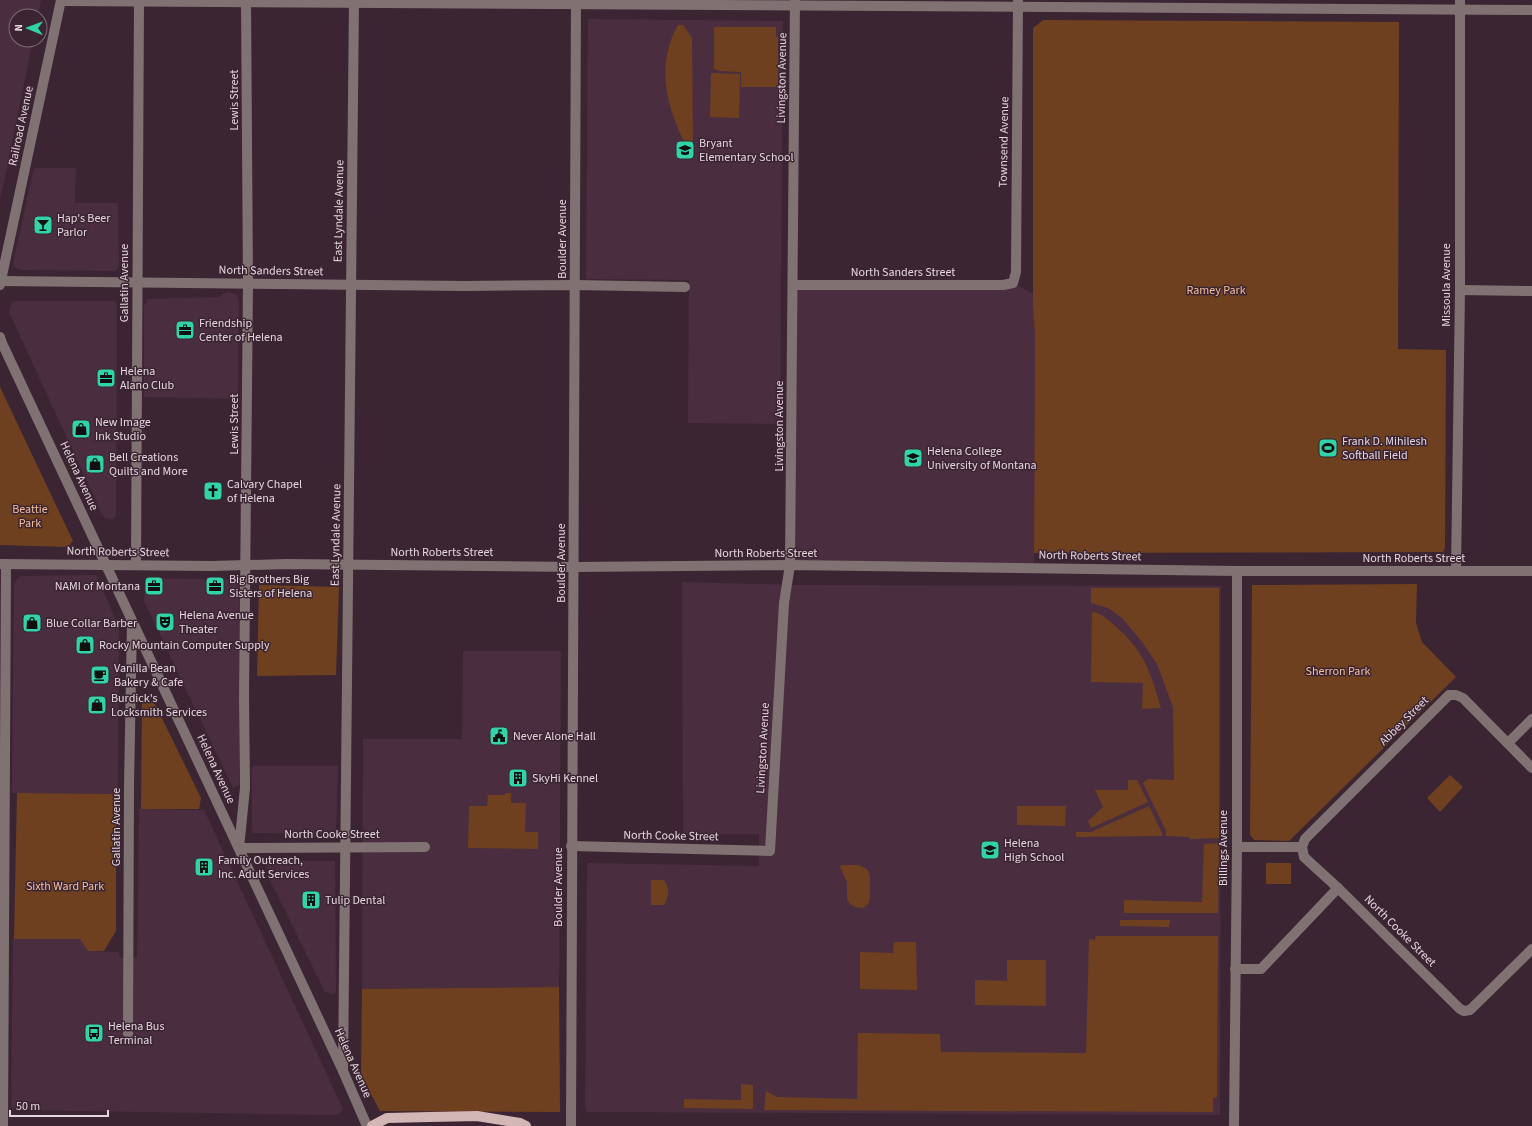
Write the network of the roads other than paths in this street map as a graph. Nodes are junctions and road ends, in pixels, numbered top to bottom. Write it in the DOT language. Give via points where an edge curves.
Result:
graph roads {
  1 [pos="61,0"];
  2 [pos="139,1"];
  3 [pos="246,1"];
  4 [pos="354,1"];
  5 [pos="576,2"];
  6 [pos="795,3"];
  7 [pos="1018,3"];
  8 [pos="1460,5"];
  9 [pos="1532,10"];
  10 [pos="138,282"];
  11 [pos="0,283"];
  12 [pos="1013,283"];
  13 [pos="248,284"];
  14 [pos="351,285"];
  15 [pos="575,285"];
  16 [pos="793,285"];
  17 [pos="685,287"];
  18 [pos="1460,290"];
  19 [pos="1532,290"];
  20 [pos="0,337"];
  21 [pos="3,564"];
  22 [pos="106,564"];
  23 [pos="136,565"];
  24 [pos="246,565"];
  25 [pos="348,565"];
  26 [pos="790,565"];
  27 [pos="574,567"];
  28 [pos="1236,571"];
  29 [pos="1456,571"];
  30 [pos="1532,571"];
  31 [pos="132,620"];
  32 [pos="1532,719"];
  33 [pos="1508,743"];
  34 [pos="1532,768"];
  35 [pos="571,846"];
  36 [pos="346,847"];
  37 [pos="425,847"];
  38 [pos="1237,847"];
  39 [pos="1302,847"];
  40 [pos="239,848"];
  41 [pos="770,851"];
  42 [pos="1338,888"];
  43 [pos="1532,949"];
  44 [pos="1235,969"];
  45 [pos="128,1034"];
  46 [pos="343,1071"];
  47 [pos="3,1126"];
  48 [pos="367,1126"];
  49 [pos="372,1126"];
  50 [pos="526,1126"];
  51 [pos="571,1126"];
  52 [pos="1234,1126"];
  1 -- 2 [label="street"];
  1 -- 11 [label="street, Railroad Avenue"];
  2 -- 3 [label="street"];
  2 -- 10 [label="street, Gallatin Avenue"];
  3 -- 4 [label="street"];
  3 -- 13 [label="street, Lewis Street"];
  4 -- 5 [label="street"];
  4 -- 14 [label="street, East Lyndale Avenue"];
  5 -- 6 [label="street"];
  5 -- 15 [label="street, Boulder Avenue"];
  6 -- 7 [label="street"];
  6 -- 16 [label="street, Livingston Avenue"];
  7 -- 8 [label="street"];
  7 -- 12 [label="street, Townsend Avenue" via="1016,272"];
  8 -- 9 [label="street"];
  8 -- 18 [label="street, Missoula Avenue"];
  10 -- 11 [label="street, North Sanders Street"];
  10 -- 13 [label="street, North Sanders Street"];
  10 -- 23 [label="street, Gallatin Avenue"];
  12 -- 16 [label="street, North Sanders Street" via="1003,286"];
  13 -- 14 [label="street, North Sanders Street"];
  13 -- 24 [label="street, Lewis Street"];
  14 -- 15 [label="street, North Sanders Street"];
  14 -- 25 [label="street, East Lyndale Avenue"];
  15 -- 17 [label="street, North Sanders Street"];
  15 -- 27 [label="street, Boulder Avenue"];
  16 -- 26 [label="street, Livingston Avenue"];
  18 -- 19 [label="street"];
  18 -- 29 [label="street, Missoula Avenue"];
  20 -- 22 [label="street, Helena Avenue"];
  21 -- 22 [label="street, North Roberts Street"];
  21 -- 47 [label="street"];
  22 -- 23 [label="street, North Roberts Street"];
  22 -- 31 [label="street, Helena Avenue"];
  23 -- 24 [label="street, North Roberts Street"];
  24 -- 25 [label="street, North Roberts Street"];
  24 -- 40 [label="street, Lewis Street" via="245,788"];
  25 -- 27 [label="street, North Roberts Street"];
  25 -- 36 [label="street, East Lyndale Avenue"];
  26 -- 27 [label="street, North Roberts Street"];
  26 -- 28 [label="street, North Roberts Street"];
  26 -- 41 [label="street, Livingston Avenue" via="784,603"];
  27 -- 35 [label="street, Boulder Avenue"];
  28 -- 29 [label="street, North Roberts Street"];
  28 -- 38 [label="street, Billings Avenue"];
  29 -- 30 [label="street, North Roberts Street"];
  31 -- 40 [label="street, Helena Avenue"];
  31 -- 45 [label="street, Gallatin Avenue"];
  32 -- 33 [label="street"];
  33 -- 34 [label="street, Abbey Street"];
  33 -- 39 [label="street, Abbey Street" via="1463,698 1456,694 1449,695 1305,839"];
  35 -- 41 [label="street, North Cooke Street"];
  35 -- 51 [label="street, Boulder Avenue"];
  36 -- 37 [label="street, North Cooke Street"];
  36 -- 40 [label="street, North Cooke Street"];
  36 -- 46 [label="street, East Lyndale Avenue"];
  38 -- 39 [label="street"];
  38 -- 44 [label="street, Billings Avenue"];
  39 -- 42 [label="street, North Cooke Street" via="1304,857"];
  40 -- 46 [label="street, Helena Avenue"];
  42 -- 43 [label="street, North Cooke Street" via="1464,1011 1470,1010"];
  42 -- 44 [label="street" via="1261,969"];
  44 -- 52 [label="street, Billings Avenue"];
  46 -- 48 [label="street, Helena Avenue"];
  49 -- 50 [label="main road" via="387,1118 477,1116"];
}
